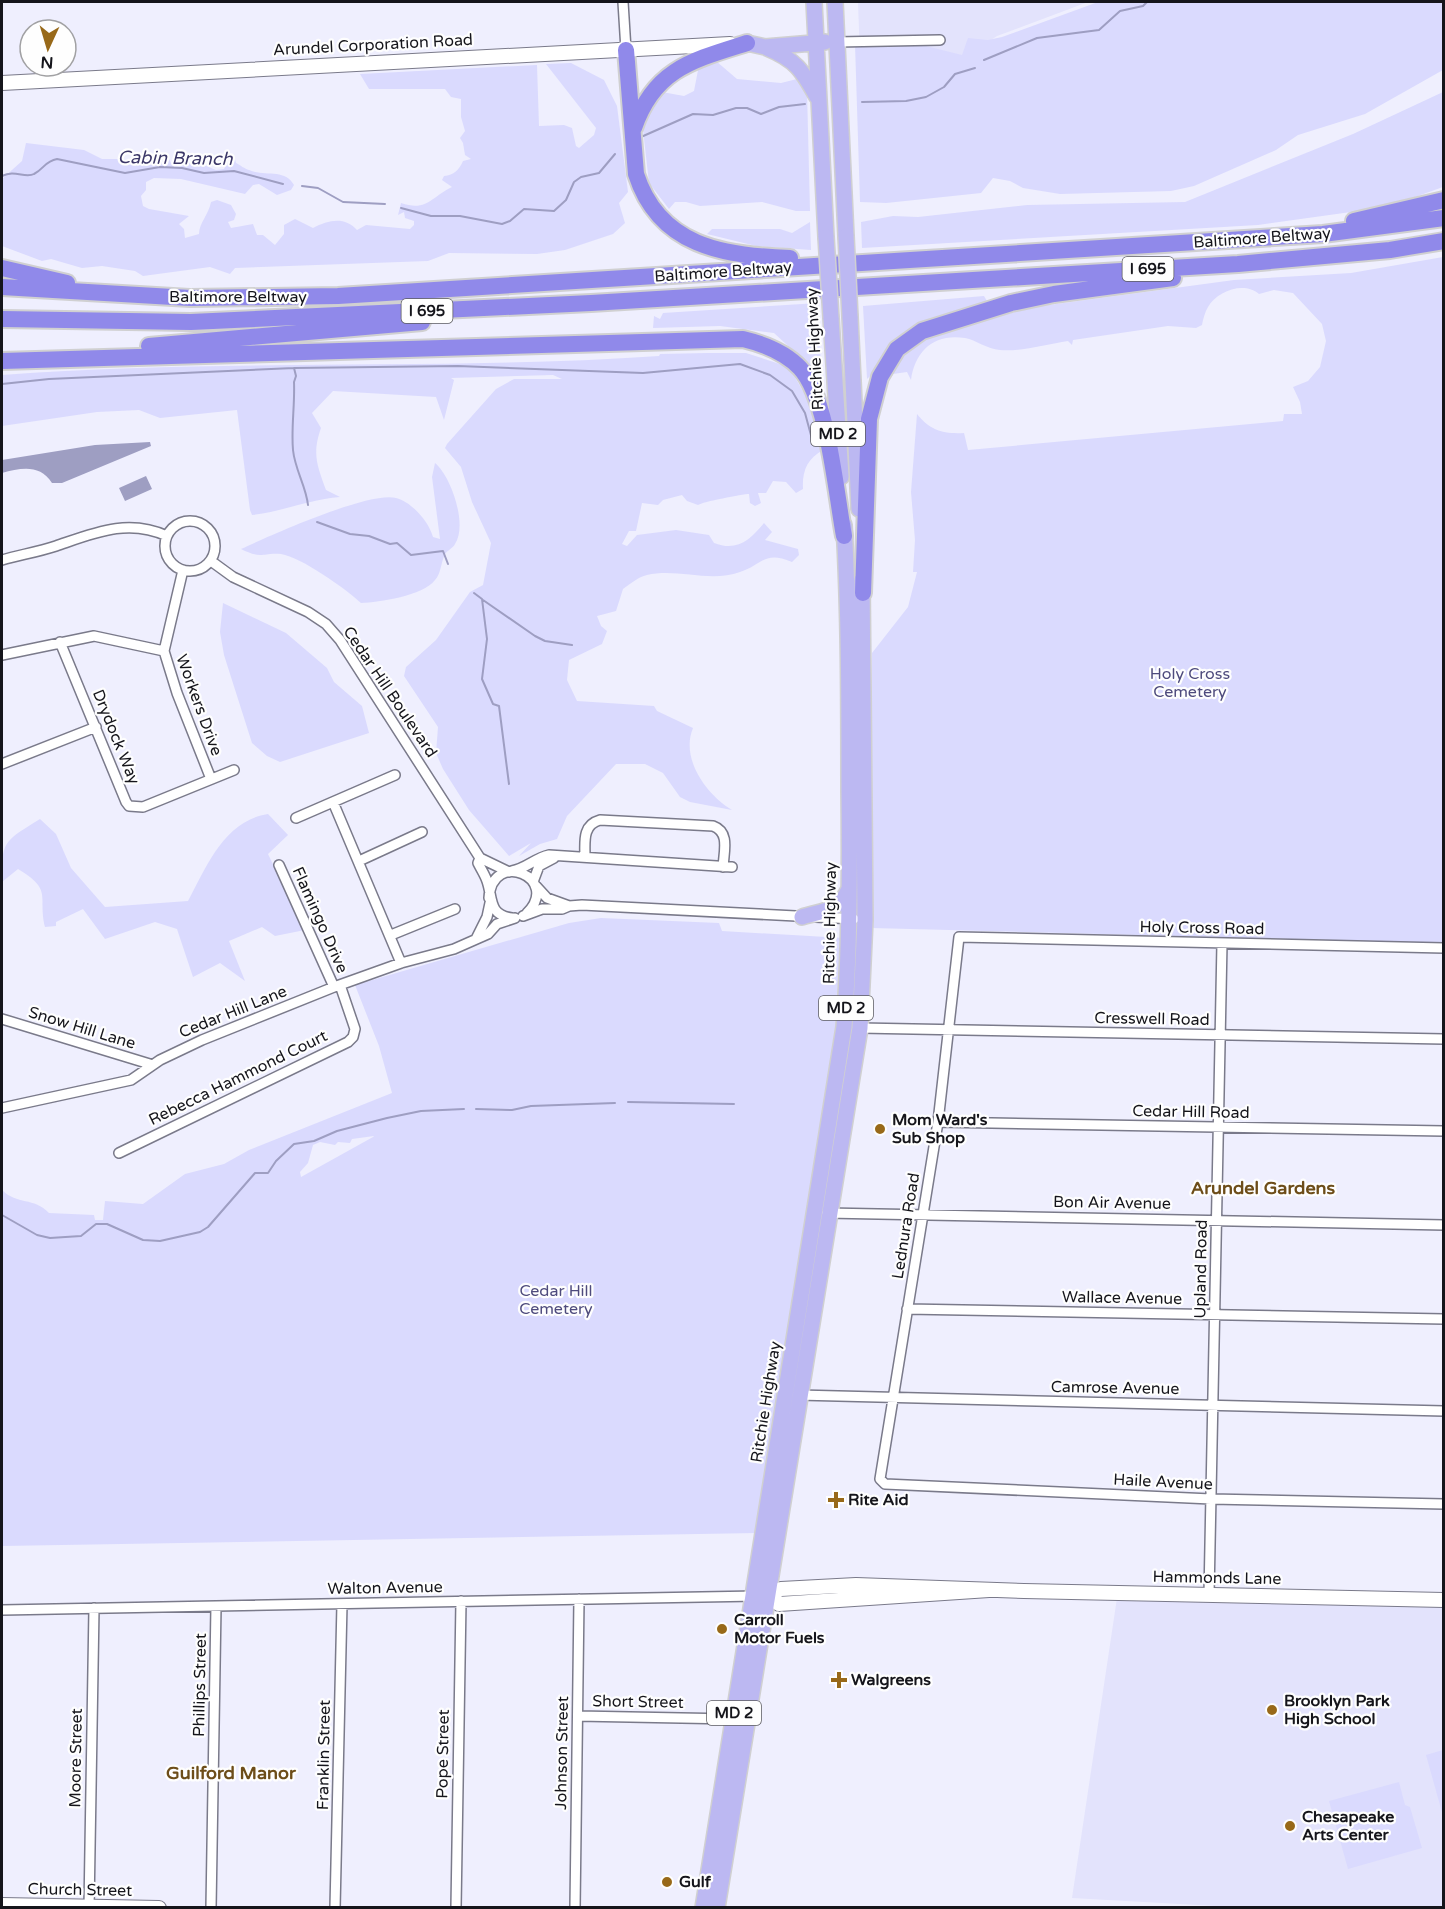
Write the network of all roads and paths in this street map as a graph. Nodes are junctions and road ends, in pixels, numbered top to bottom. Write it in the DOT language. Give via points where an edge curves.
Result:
graph roads {
  1 [pos="623,2"];
  2 [pos="814,2"];
  3 [pos="835,2"];
  4 [pos="940,40"];
  5 [pos="837,42"];
  6 [pos="816,43"];
  7 [pos="747,44"];
  8 [pos="765,47"];
  9 [pos="626,50"];
  10 [pos="2,83"];
  11 [pos="819,100"];
  12 [pos="632,134"];
  13 [pos="1443,200"];
  14 [pos="1443,218"];
  15 [pos="1235,240"];
  16 [pos="1443,242"];
  17 [pos="1303,259"];
  18 [pos="893,260"];
  19 [pos="2,268"];
  20 [pos="2,287"];
  21 [pos="190,298"];
  22 [pos="591,303"];
  23 [pos="2,319"];
  24 [pos="2,360"];
  25 [pos="167,536"];
  26 [pos="844,536"];
  27 [pos="2,560"];
  28 [pos="211,561"];
  29 [pos="183,570"];
  30 [pos="863,593"];
  31 [pos="60,642"];
  32 [pos="164,651"];
  33 [pos="2,655"];
  34 [pos="96,727"];
  35 [pos="2,764"];
  36 [pos="234,770"];
  37 [pos="395,775"];
  38 [pos="211,779"];
  39 [pos="333,802"];
  40 [pos="296,818"];
  41 [pos="422,832"];
  42 [pos="560,856"];
  43 [pos="585,857"];
  44 [pos="480,858"];
  45 [pos="359,861"];
  46 [pos="279,865"];
  47 [pos="511,871"];
  48 [pos="534,884"];
  49 [pos="849,889"];
  50 [pos="489,899"];
  51 [pos="569,906"];
  52 [pos="455,909"];
  53 [pos="519,917"];
  54 [pos="802,917"];
  55 [pos="849,919"];
  56 [pos="865,920"];
  57 [pos="391,935"];
  58 [pos="959,937"];
  59 [pos="476,939"];
  60 [pos="1222,943"];
  61 [pos="1443,948"];
  62 [pos="401,963"];
  63 [pos="337,986"];
  64 [pos="2,1019"];
  65 [pos="860,1028"];
  66 [pos="949,1030"];
  67 [pos="1221,1035"];
  68 [pos="1443,1039"];
  69 [pos="153,1065"];
  70 [pos="2,1108"];
  71 [pos="938,1122"];
  72 [pos="1219,1127"];
  73 [pos="1443,1131"];
  74 [pos="118,1153"];
  75 [pos="815,1212"];
  76 [pos="831,1213"];
  77 [pos="923,1214"];
  78 [pos="1217,1220"];
  79 [pos="1443,1225"];
  80 [pos="907,1309"];
  81 [pos="1216,1314"];
  82 [pos="1443,1318"];
  83 [pos="793,1395"];
  84 [pos="894,1397"];
  85 [pos="1214,1405"];
  86 [pos="1443,1411"];
  87 [pos="881,1482"];
  88 [pos="1211,1499"];
  89 [pos="1443,1504"];
  90 [pos="856,1585"];
  91 [pos="910,1587"];
  92 [pos="989,1590"];
  93 [pos="1209,1595"];
  94 [pos="761,1596"];
  95 [pos="579,1599"];
  96 [pos="858,1600"];
  97 [pos="1443,1600"];
  98 [pos="461,1601"];
  99 [pos="825,1601"];
  100 [pos="342,1604"];
  101 [pos="216,1606"];
  102 [pos="94,1608"];
  103 [pos="2,1610"];
  104 [pos="578,1716"];
  105 [pos="733,1719"];
  106 [pos="2,1905"];
  107 [pos="89,1907"];
  108 [pos="159,1908"];
  109 [pos="212,1908"];
  110 [pos="335,1908"];
  111 [pos="456,1908"];
  112 [pos="575,1908"];
  113 [pos="703,1908"];
  114 [pos="717,1908"];
  1 -- 9 [label="street"];
  2 -- 6 [label="main road, Ritchie Highway / MD 2"];
  3 -- 5 [label="main road, Ritchie Highway / MD 2"];
  4 -- 5 [label="street"];
  5 -- 6 [label="main road, Arundel Corporation Road"];
  5 -- 30 [label="main road, Ritchie Highway / MD 2, bridge"];
  6 -- 7 [label="main road, Arundel Corporation Road" via="800,36"];
  6 -- 8 [label="main road, Arundel Corporation Road"];
  6 -- 11 [label="main road, Ritchie Highway / MD 2"];
  7 -- 8 [label="main road, Arundel Corporation Road"];
  7 -- 9 [label="street, Arundel Corporation Road"];
  7 -- 12 [label="highway" via="700,57 672,71 643,106"];
  8 -- 11 [label="main road" via="798,66"];
  9 -- 10 [label="street, Arundel Corporation Road"];
  9 -- 12 [label="highway"];
  11 -- 26 [label="main road, Ritchie Highway / MD 2, bridge"];
  12 -- 18 [label="highway" via="640,189 657,215 685,238 725,252 759,256"];
  13 -- 15 [label="highway" via="1371,218"];
  14 -- 15 [label="highway, Baltimore Beltway / I 695" via="1334,233"];
  15 -- 18 [label="highway, Baltimore Beltway / I 695"];
  16 -- 17 [label="highway, Baltimore Beltway / I 695"];
  17 -- 22 [label="highway, Baltimore Beltway / I 695"];
  17 -- 30 [label="highway" via="1054,294 940,324 909,339 888,362 872,403"];
  18 -- 21 [label="highway, Baltimore Beltway / I 695" via="436,291"];
  19 -- 21 [label="highway" via="84,286"];
  20 -- 21 [label="highway, Baltimore Beltway / I 695"];
  22 -- 23 [label="highway, Baltimore Beltway / I 695" via="191,322"];
  22 -- 24 [label="highway"];
  24 -- 26 [label="highway" via="722,338 750,341 792,361 809,379 822,416"];
  25 -- 27 [label="street" via="137,528 102,529"];
  25 -- 28 [label="street" via="180,523 203,524 216,543"];
  25 -- 29 [label="street" via="167,557"];
  26 -- 49 [label="main road, Ritchie Highway / MD 2" via="849,677"];
  28 -- 29 [label="street" via="201,569"];
  28 -- 44 [label="street, Cedar Hill Boulevard" via="233,577 326,624 362,672"];
  29 -- 32 [label="street, Workers Drive"];
  30 -- 56 [label="main road, Ritchie Highway / MD 2"];
  31 -- 32 [label="street" via="93,636"];
  31 -- 33 [label="street"];
  31 -- 34 [label="street, Drydock Way"];
  32 -- 38 [label="street, Workers Drive"];
  34 -- 35 [label="street"];
  34 -- 38 [label="street, Drydock Way" via="129,806 143,807"];
  36 -- 38 [label="street, Drydock Way"];
  37 -- 39 [label="street"];
  39 -- 40 [label="street"];
  39 -- 45 [label="street"];
  41 -- 45 [label="street"];
  42 -- 43 [label="street"];
  42 -- 47 [label="street" via="536,858 524,868"];
  42 -- 48 [label="street" via="542,863"];
  43 -- 43 [label="street" via="728,867 724,836 713,826 600,820 586,831"];
  44 -- 47 [label="street"];
  44 -- 50 [label="street, Cedar Hill Boulevard" via="478,863 487,881"];
  45 -- 57 [label="street"];
  46 -- 63 [label="street, Flamingo Drive"];
  47 -- 48 [label="street" via="524,873"];
  47 -- 50 [label="street" via="493,883"];
  48 -- 51 [label="street" via="547,898"];
  48 -- 53 [label="street" via="535,903"];
  49 -- 54 [label="main road" via="835,908"];
  49 -- 55 [label="main road, Ritchie Highway / MD 2"];
  50 -- 53 [label="street" via="501,915"];
  50 -- 59 [label="street" via="487,917"];
  51 -- 53 [label="street"];
  51 -- 54 [label="street"];
  52 -- 57 [label="street"];
  53 -- 59 [label="street, Cedar Hill Lane" via="497,924"];
  54 -- 55 [label="street"];
  55 -- 56 [label="street"];
  55 -- 75 [label="main road, Ritchie Highway / MD 2" via="844,1028"];
  56 -- 65 [label="main road, Ritchie Highway / MD 2"];
  57 -- 62 [label="street"];
  58 -- 60 [label="street, Holy Cross Road"];
  58 -- 66 [label="street, Lednura Road"];
  59 -- 62 [label="street, Cedar Hill Lane"];
  60 -- 61 [label="street, Holy Cross Road"];
  60 -- 67 [label="street, Upland Road"];
  62 -- 63 [label="street, Cedar Hill Lane"];
  63 -- 69 [label="street, Cedar Hill Lane" via="202,1040"];
  63 -- 74 [label="street, Rebecca Hammond Court" via="355,1029 348,1042"];
  64 -- 69 [label="street, Snow Hill Lane"];
  65 -- 66 [label="street, Cresswell Road"];
  65 -- 76 [label="main road, Ritchie Highway / MD 2"];
  66 -- 67 [label="street, Cresswell Road"];
  66 -- 71 [label="street, Lednura Road"];
  67 -- 68 [label="street, Cresswell Road"];
  67 -- 72 [label="street, Upland Road"];
  69 -- 70 [label="street, Cedar Hill Lane" via="122,1084"];
  71 -- 72 [label="street, Cedar Hill Road"];
  71 -- 77 [label="street, Lednura Road"];
  72 -- 73 [label="street, Cedar Hill Road"];
  72 -- 78 [label="street, Upland Road"];
  75 -- 76 [label="street, Bon Air Avenue"];
  75 -- 83 [label="main road, Ritchie Highway / MD 2"];
  76 -- 77 [label="street, Bon Air Avenue"];
  76 -- 83 [label="main road, Ritchie Highway / MD 2"];
  77 -- 78 [label="street, Bon Air Avenue"];
  77 -- 80 [label="street, Lednura Road"];
  78 -- 79 [label="street, Bon Air Avenue"];
  78 -- 81 [label="street, Upland Road"];
  80 -- 81 [label="street, Wallace Avenue"];
  80 -- 84 [label="street, Lednura Road"];
  81 -- 82 [label="street, Wallace Avenue"];
  81 -- 85 [label="street, Upland Road"];
  83 -- 84 [label="street, Camrose Avenue"];
  83 -- 94 [label="main road, Ritchie Highway / MD 2"];
  84 -- 85 [label="street, Camrose Avenue"];
  84 -- 87 [label="street, Lednura Road"];
  85 -- 86 [label="street, Camrose Avenue"];
  85 -- 88 [label="street, Upland Road"];
  87 -- 88 [label="street, Haile Avenue"];
  88 -- 89 [label="street, Haile Avenue"];
  88 -- 93 [label="street, Upland Road"];
  90 -- 91 [label="street, Hammonds Lane"];
  90 -- 94 [label="street, Hammonds Lane" via="781,1588"];
  90 -- 99 [label="street" via="850,1593 830,1596"];
  91 -- 92 [label="street, Hammonds Lane"];
  91 -- 96 [label="street" via="902,1592 867,1594"];
  92 -- 93 [label="street, Hammonds Lane"];
  92 -- 96 [label="street, Hammonds Lane"];
  93 -- 97 [label="street, Hammonds Lane"];
  94 -- 95 [label="street, Walton Avenue"];
  94 -- 99 [label="street, Hammonds Lane" via="779,1604"];
  94 -- 105 [label="main road, Ritchie Highway / MD 2"];
  94 -- 114 [label="main road, Ritchie Highway / MD 2"];
  95 -- 98 [label="street, Walton Avenue"];
  95 -- 104 [label="street, Johnson Street"];
  96 -- 99 [label="street, Hammonds Lane"];
  98 -- 100 [label="street, Walton Avenue"];
  98 -- 111 [label="street, Pope Street"];
  100 -- 101 [label="street, Walton Avenue"];
  100 -- 110 [label="street, Franklin Street"];
  101 -- 102 [label="street, Walton Avenue"];
  101 -- 109 [label="street, Phillips Street"];
  102 -- 103 [label="street, Walton Avenue"];
  102 -- 107 [label="street, Moore Street"];
  104 -- 105 [label="street, Short Street"];
  104 -- 112 [label="street, Johnson Street"];
  105 -- 113 [label="main road, Ritchie Highway / MD 2"];
  106 -- 107 [label="street, Church Street"];
  107 -- 108 [label="street, Church Street"];
}
